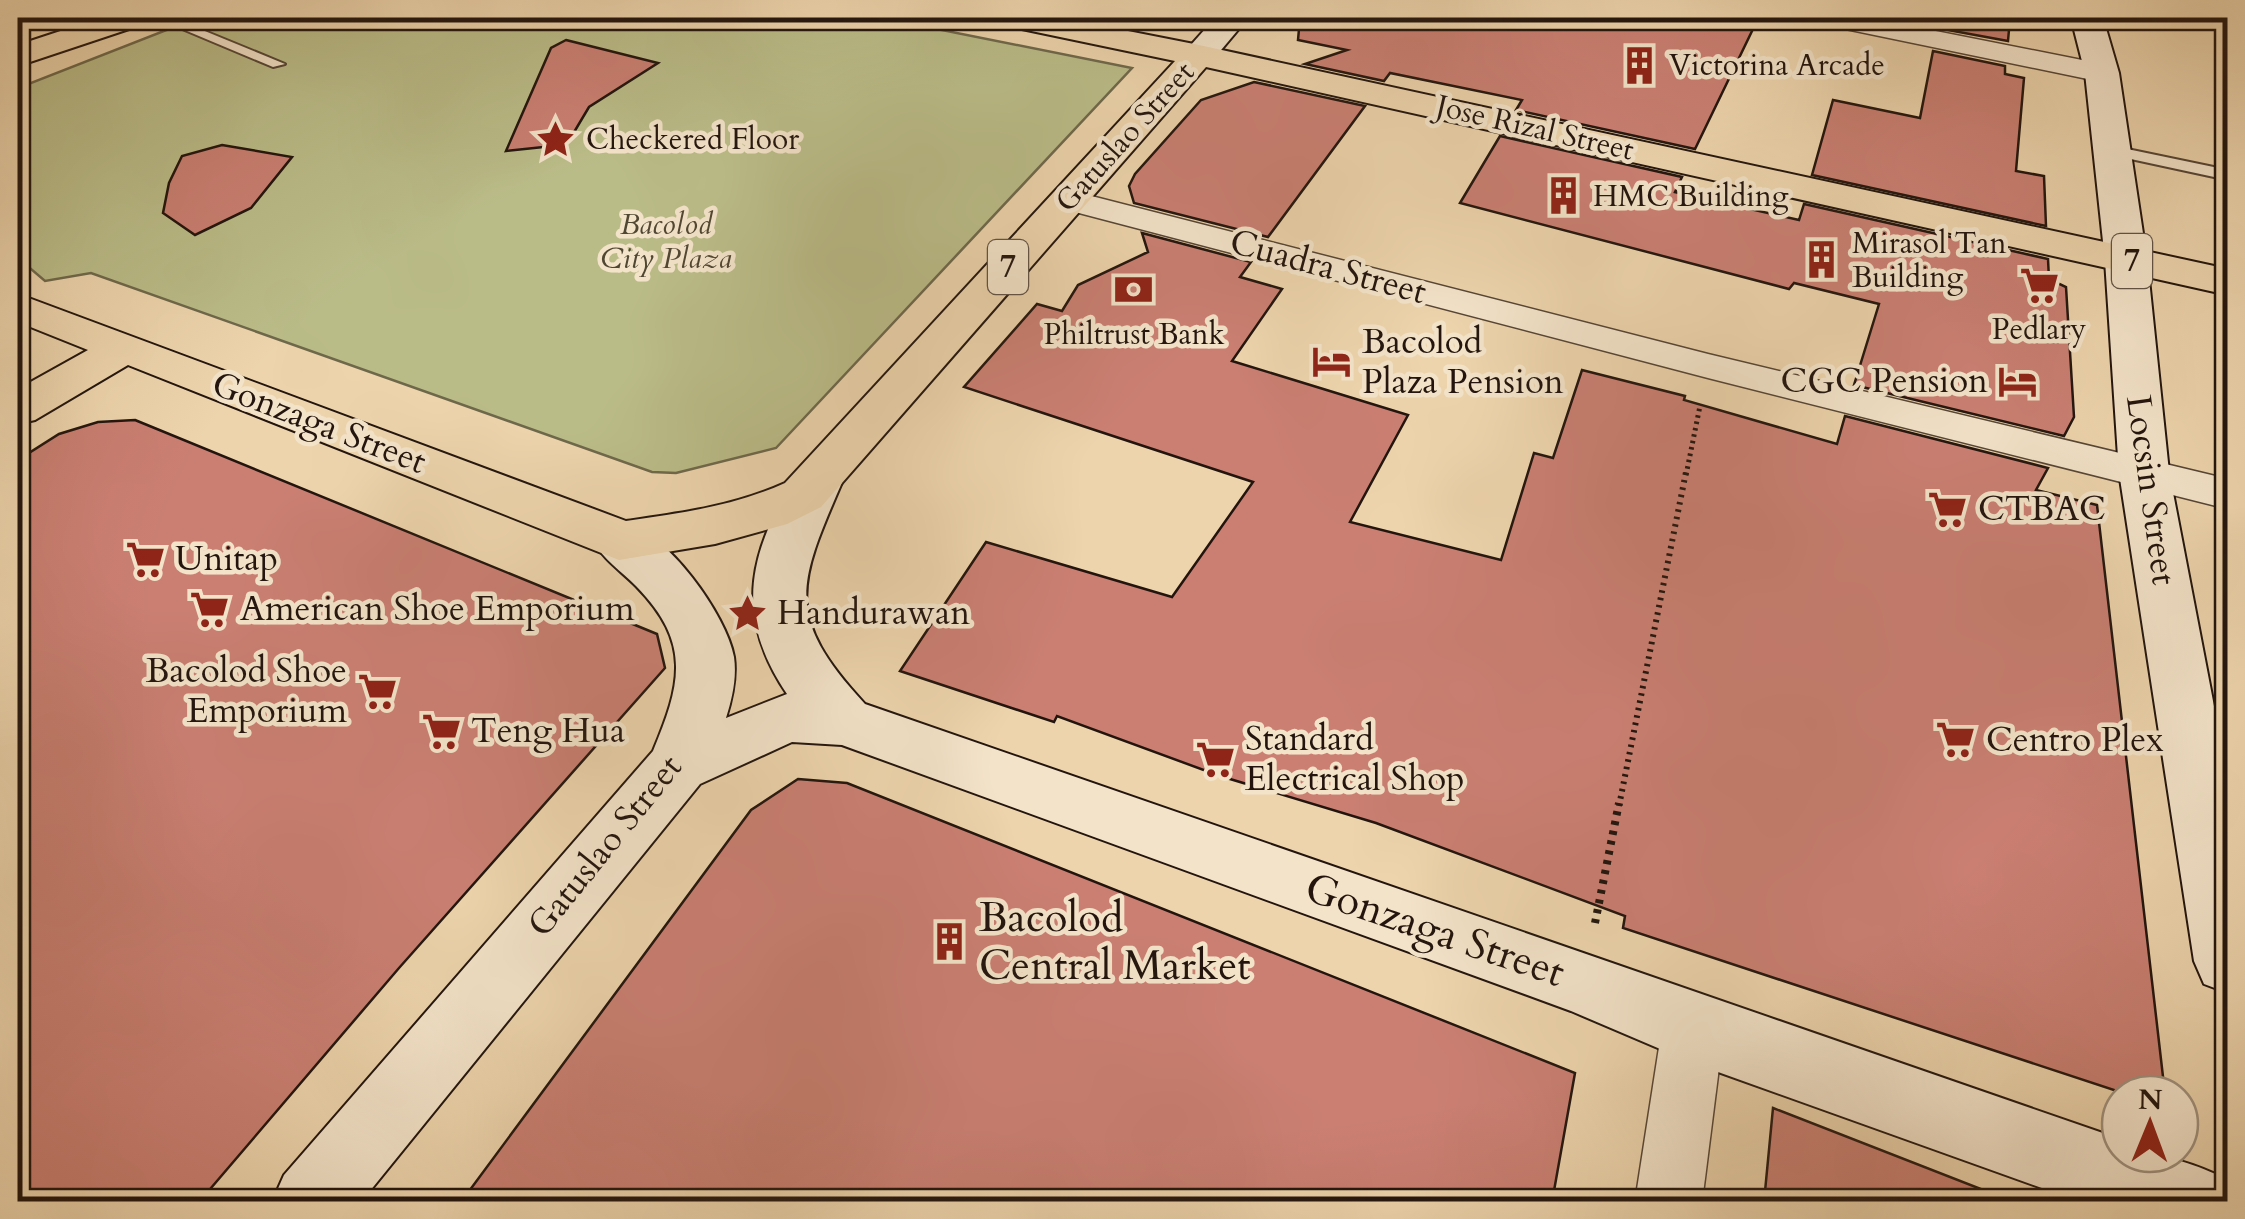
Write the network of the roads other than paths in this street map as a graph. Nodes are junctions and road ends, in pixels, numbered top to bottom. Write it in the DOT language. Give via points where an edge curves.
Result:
graph roads {
  1 [pos="130,18"];
  2 [pos="163,18"];
  3 [pos="1017,18"];
  4 [pos="1232,18"];
  5 [pos="1831,18"];
  6 [pos="2087,18"];
  7 [pos="1198,55"];
  8 [pos="18,56"];
  9 [pos="278,64"];
  10 [pos="2102,73"];
  11 [pos="2108,150"];
  12 [pos="2228,175"];
  13 [pos="1068,200"];
  14 [pos="2126,260"];
  15 [pos="2228,282"];
  16 [pos="18,308"];
  17 [pos="124,348"];
  18 [pos="18,409"];
  19 [pos="2144,472"];
  20 [pos="818,480"];
  21 [pos="2228,494"];
  22 [pos="619,541"];
  23 [pos="844,721"];
  24 [pos="678,766"];
  25 [pos="2228,960"];
  26 [pos="1693,1028"];
  27 [pos="311,1202"];
  28 [pos="1668,1202"];
  29 [pos="2191,1202"];
  1 -- 8 [label="main road"];
  2 -- 9 [label="lane"];
  3 -- 7 [label="main road, Jose Rizal Street"];
  4 -- 7 [label="street, Gatuslao Street"];
  5 -- 10 [label="street"];
  6 -- 10 [label="street, Locsin Street"];
  7 -- 13 [label="main road, Gatuslao Street / 7"];
  7 -- 14 [label="main road, Jose Rizal Street / 7"];
  10 -- 11 [label="street, Locsin Street"];
  11 -- 12 [label="lane"];
  11 -- 14 [label="street, Locsin Street"];
  13 -- 19 [label="street, Cuadra Street"];
  13 -- 20 [label="main road, Gatuslao Street / 7"];
  14 -- 15 [label="main road, Jose Rizal Street / 7"];
  14 -- 19 [label="street, Locsin Street"];
  16 -- 17 [label="main road, Gonzaga Street"];
  17 -- 18 [label="main road"];
  17 -- 22 [label="main road, Gonzaga Street"];
  19 -- 21 [label="street, Cuadra Street"];
  19 -- 25 [label="street, Locsin Street"];
  20 -- 22 [label="main road, Gatuslao Street / 7" via="768,511"];
  20 -- 23 [label="street, Gatuslao Street" via="786,558 776,615 800,674"];
  22 -- 24 [label="street, Gatuslao Street" via="671,584 706,656 706,681"];
  23 -- 24 [label="street, Gonzaga Street" via="787,718"];
  23 -- 26 [label="street, Gonzaga Street"];
  24 -- 27 [label="street, Gatuslao Street"];
  26 -- 28 [label="street"];
  26 -- 29 [label="street, Gonzaga Street"];
}
